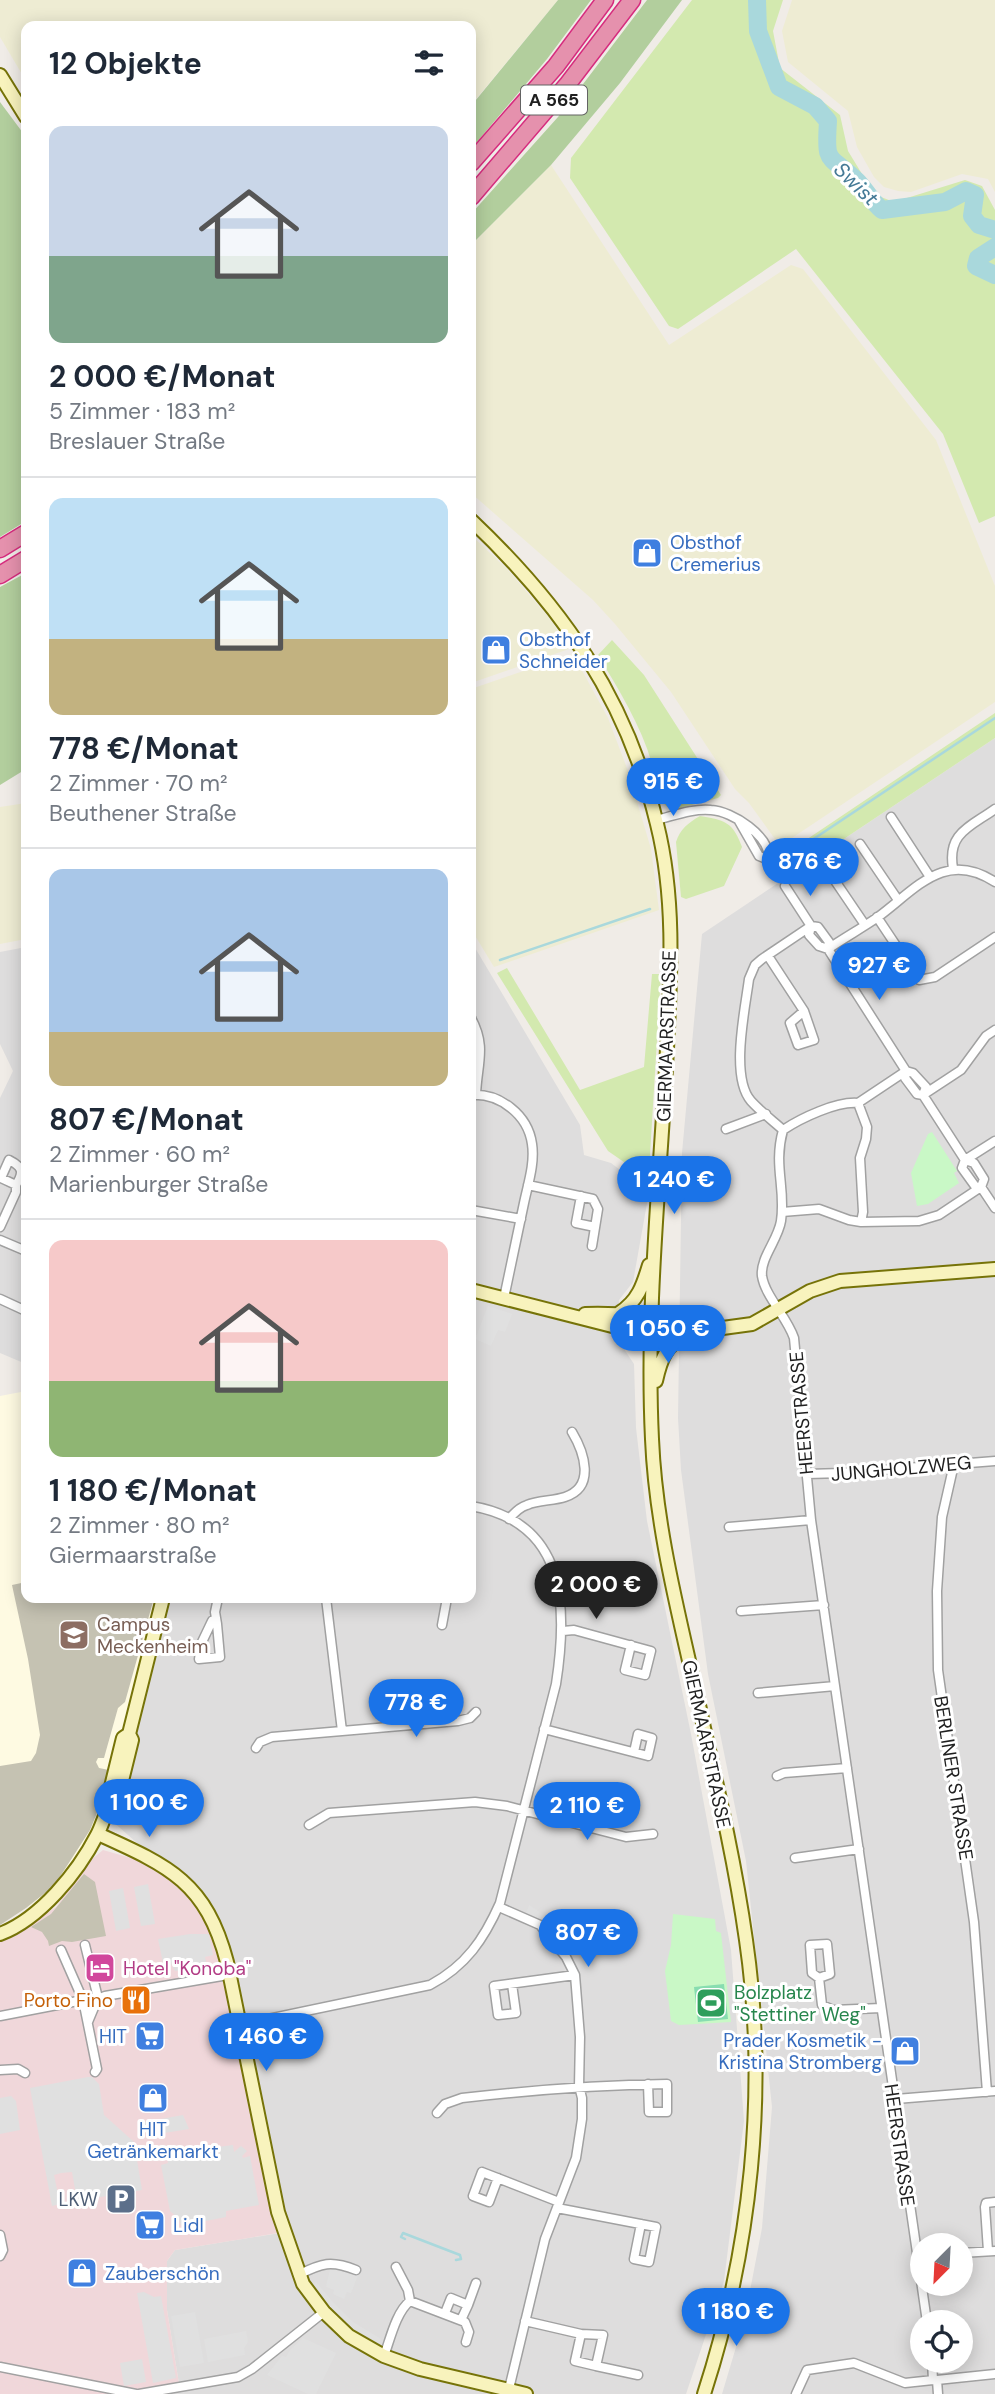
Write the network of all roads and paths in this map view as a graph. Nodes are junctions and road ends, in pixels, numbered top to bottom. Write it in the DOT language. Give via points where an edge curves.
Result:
graph roads {
  1 [pos="605,0"];
  2 [pos="632,0"];
  3 [pos="0,75"];
  4 [pos="21,109"];
  5 [pos="476,157"];
  6 [pos="476,191"];
  7 [pos="476,525"];
  8 [pos="21,536"];
  9 [pos="0,549"];
  10 [pos="21,562"];
  11 [pos="0,575"];
  12 [pos="995,809"];
  13 [pos="891,817"];
  14 [pos="656,820"];
  15 [pos="739,821"];
  16 [pos="860,844"];
  17 [pos="953,868"];
  18 [pos="827,869"];
  19 [pos="930,877"];
  20 [pos="995,881"];
  21 [pos="785,886"];
  22 [pos="898,900"];
  23 [pos="877,917"];
  24 [pos="865,925"];
  25 [pos="811,926"];
  26 [pos="995,937"];
  27 [pos="828,949"];
  28 [pos="768,956"];
  29 [pos="804,1012"];
  30 [pos="476,1027"];
  31 [pos="995,1030"];
  32 [pos="906,1071"];
  33 [pos="476,1080"];
  34 [pos="476,1095"];
  35 [pos="923,1095"];
  36 [pos="858,1103"];
  37 [pos="766,1114"];
  38 [pos="726,1129"];
  39 [pos="783,1130"];
  40 [pos="995,1141"];
  41 [pos="965,1160"];
  42 [pos="21,1169"];
  43 [pos="21,1179"];
  44 [pos="16,1185"];
  45 [pos="528,1185"];
  46 [pos="981,1187"];
  47 [pos="581,1196"];
  48 [pos="995,1208"];
  49 [pos="476,1211"];
  50 [pos="782,1212"];
  51 [pos="521,1219"];
  52 [pos="861,1222"];
  53 [pos="0,1227"];
  54 [pos="595,1227"];
  55 [pos="0,1240"];
  56 [pos="655,1244"];
  57 [pos="592,1246"];
  58 [pos="21,1249"];
  59 [pos="995,1269"];
  60 [pos="476,1291"];
  61 [pos="503,1298"];
  62 [pos="0,1299"];
  63 [pos="21,1309"];
  64 [pos="780,1310"];
  65 [pos="619,1313"];
  66 [pos="569,1314"];
  67 [pos="651,1316"];
  68 [pos="723,1327"];
  69 [pos="650,1332"];
  70 [pos="686,1333"];
  71 [pos="652,1399"];
  72 [pos="572,1432"];
  73 [pos="995,1461"];
  74 [pos="954,1464"];
  75 [pos="807,1474"];
  76 [pos="476,1508"];
  77 [pos="509,1519"];
  78 [pos="811,1520"];
  79 [pos="729,1527"];
  80 [pos="162,1603"];
  81 [pos="217,1603"];
  82 [pos="327,1603"];
  83 [pos="446,1603"];
  84 [pos="824,1605"];
  85 [pos="741,1611"];
  86 [pos="215,1619"];
  87 [pos="442,1625"];
  88 [pos="563,1631"];
  89 [pos="631,1645"];
  90 [pos="835,1686"];
  91 [pos="758,1693"];
  92 [pos="476,1712"];
  93 [pos="544,1729"];
  94 [pos="342,1731"];
  95 [pos="257,1748"];
  96 [pos="634,1752"];
  97 [pos="847,1768"];
  98 [pos="778,1776"];
  99 [pos="523,1810"];
  100 [pos="309,1825"];
  101 [pos="98,1834"];
  102 [pos="653,1834"];
  103 [pos="859,1849"];
  104 [pos="795,1858"];
  105 [pos="499,1907"];
  106 [pos="0,1934"];
  107 [pos="85,1945"];
  108 [pos="61,1950"];
  109 [pos="575,1975"];
  110 [pos="222,1976"];
  111 [pos="819,1978"];
  112 [pos="95,1984"];
  113 [pos="512,1984"];
  114 [pos="78,1991"];
  115 [pos="98,1998"];
  116 [pos="78,2001"];
  117 [pos="881,2008"];
  118 [pos="0,2016"];
  119 [pos="88,2022"];
  120 [pos="239,2025"];
  121 [pos="0,2070"];
  122 [pos="96,2072"];
  123 [pos="25,2073"];
  124 [pos="648,2084"];
  125 [pos="579,2086"];
  126 [pos="991,2092"];
  127 [pos="896,2099"];
  128 [pos="437,2113"];
  129 [pos="498,2178"];
  130 [pos="995,2202"];
  131 [pos="558,2205"];
  132 [pos="641,2224"];
  133 [pos="916,2233"];
  134 [pos="0,2235"];
  135 [pos="992,2251"];
  136 [pos="973,2252"];
  137 [pos="0,2256"];
  138 [pos="396,2267"];
  139 [pos="356,2270"];
  140 [pos="298,2275"];
  141 [pos="476,2283"];
  142 [pos="410,2301"];
  143 [pos="468,2305"];
  144 [pos="324,2312"];
  145 [pos="445,2313"];
  146 [pos="461,2320"];
  147 [pos="526,2321"];
  148 [pos="581,2334"];
  149 [pos="466,2342"];
  150 [pos="384,2356"];
  151 [pos="596,2366"];
  152 [pos="0,2367"];
  153 [pos="934,2373"];
  154 [pos="995,2374"];
  155 [pos="638,2375"];
  156 [pos="935,2380"];
  157 [pos="195,2384"];
  158 [pos="112,2392"];
  159 [pos="508,2392"];
  160 [pos="137,2394"];
  161 [pos="197,2394"];
  162 [pos="526,2394"];
  163 [pos="704,2394"];
  164 [pos="796,2394"];
  165 [pos="939,2394"];
  1 -- 5 [label="highway, A 565" via="556,66"];
  2 -- 6 [label="highway, A 565"];
  3 -- 4 [label="street"];
  7 -- 14 [label="street, GIERMAARSTRASSE" via="512,559 582,649 613,701"];
  8 -- 9 [label="highway"];
  10 -- 11 [label="highway"];
  12 -- 17 [label="street" via="952,844"];
  13 -- 19 [label="street"];
  14 -- 15 [label="street" via="713,810"];
  14 -- 56 [label="street, GIERMAARSTRASSE" via="669,898 670,974"];
  15 -- 15 [label="street" via="758,856 769,860 759,835"];
  16 -- 22 [label="street"];
  17 -- 19 [label="street"];
  17 -- 20 [label="street"];
  18 -- 24 [label="street"];
  19 -- 22 [label="street"];
  21 -- 25 [label="street"];
  22 -- 23 [label="street"];
  23 -- 24 [label="street"];
  23 -- 26 [label="street" via="919,979 935,977"];
  24 -- 27 [label="street"];
  25 -- 27 [label="street" via="809,935 818,946"];
  25 -- 28 [label="street"];
  27 -- 32 [label="street"];
  28 -- 29 [label="street"];
  28 -- 37 [label="street" via="755,965 749,979 739,1069 750,1100"];
  30 -- 33 [label="street" via="481,1043"];
  31 -- 35 [label="street" via="961,1070"];
  32 -- 35 [label="street" via="905,1078"];
  32 -- 36 [label="street"];
  34 -- 45 [label="street" via="498,1099 523,1121 533,1146"];
  35 -- 41 [label="street"];
  36 -- 39 [label="street" via="848,1102"];
  36 -- 52 [label="street" via="867,1127 860,1158"];
  37 -- 38 [label="street"];
  37 -- 39 [label="street"];
  39 -- 50 [label="street, HEERSTRASSE" via="778,1158"];
  40 -- 41 [label="street"];
  41 -- 46 [label="street" via="974,1163 984,1179"];
  42 -- 44 [label="street" via="9,1160 1,1178"];
  43 -- 44 [label="street"];
  44 -- 53 [label="street"];
  45 -- 47 [label="street"];
  45 -- 51 [label="street"];
  46 -- 48 [label="street"];
  46 -- 52 [label="street" via="939,1215 919,1221"];
  47 -- 54 [label="street" via="593,1199 598,1209"];
  47 -- 54 [label="street" via="576,1223"];
  49 -- 51 [label="street"];
  50 -- 52 [label="street" via="819,1209"];
  50 -- 64 [label="street, HEERSTRASSE" via="762,1276"];
  51 -- 61 [label="street"];
  54 -- 57 [label="street"];
  55 -- 58 [label="street"];
  56 -- 65 [label="street" via="640,1293"];
  56 -- 67 [label="street, GIERMAARSTRASSE"];
  59 -- 64 [label="street" via="840,1281 810,1291"];
  60 -- 61 [label="street"];
  61 -- 66 [label="street"];
  62 -- 63 [label="street"];
  64 -- 68 [label="street" via="752,1324"];
  64 -- 75 [label="street, HEERSTRASSE" via="794,1338"];
  65 -- 66 [label="street"];
  65 -- 67 [label="street"];
  66 -- 69 [label="street"];
  67 -- 68 [label="street"];
  67 -- 69 [label="street, GIERMAARSTRASSE"];
  68 -- 70 [label="street"];
  69 -- 70 [label="street"];
  69 -- 71 [label="street, GIERMAARSTRASSE"];
  70 -- 71 [label="street" via="661,1360"];
  71 -- 163 [label="street, GIERMAARSTRASSE" via="660,1511 737,1886 754,2024 755,2106 745,2222"];
  72 -- 77 [label="street" via="583,1456 584,1478 579,1488 567,1497 526,1505"];
  73 -- 74 [label="street, JUNGHOLZWEG"];
  74 -- 75 [label="street, JUNGHOLZWEG"];
  74 -- 126 [label="street, BERLINER STRASSE" via="942,1517 938,1670 974,1922"];
  75 -- 78 [label="street, HEERSTRASSE"];
  76 -- 77 [label="street"];
  77 -- 88 [label="street" via="530,1535 548,1559 561,1598"];
  78 -- 79 [label="street"];
  78 -- 84 [label="street, HEERSTRASSE"];
  80 -- 101 [label="street" via="129,1734 123,1738 108,1795 111,1802"];
  81 -- 86 [label="street"];
  82 -- 94 [label="street"];
  83 -- 87 [label="street"];
  84 -- 85 [label="street"];
  84 -- 90 [label="street, HEERSTRASSE"];
  88 -- 89 [label="street"];
  88 -- 93 [label="street"];
  90 -- 91 [label="street"];
  90 -- 97 [label="street, HEERSTRASSE"];
  92 -- 94 [label="street" via="458,1721"];
  93 -- 96 [label="street"];
  93 -- 99 [label="street"];
  94 -- 95 [label="street" via="272,1737"];
  97 -- 98 [label="street"];
  97 -- 103 [label="street, HEERSTRASSE"];
  99 -- 100 [label="street" via="475,1802 330,1813"];
  99 -- 102 [label="street" via="626,1838"];
  99 -- 105 [label="street"];
  101 -- 106 [label="street" via="64,1885 18,1926"];
  101 -- 120 [label="street" via="163,1865 197,1896 221,1940"];
  103 -- 104 [label="street"];
  103 -- 117 [label="street, HEERSTRASSE"];
  105 -- 109 [label="street" via="540,1925"];
  105 -- 120 [label="street" via="472,1953 455,1970 430,1984"];
  107 -- 112 [label="street"];
  108 -- 114 [label="street"];
  109 -- 113 [label="street"];
  109 -- 125 [label="street"];
  110 -- 115 [label="street"];
  111 -- 117 [label="street" via="820,1998 827,2009"];
  112 -- 114 [label="street"];
  112 -- 115 [label="street"];
  114 -- 116 [label="street"];
  115 -- 116 [label="street"];
  115 -- 119 [label="street"];
  116 -- 118 [label="street"];
  116 -- 119 [label="street"];
  117 -- 127 [label="street, HEERSTRASSE"];
  119 -- 122 [label="street"];
  120 -- 140 [label="street" via="278,2211"];
  121 -- 123 [label="street"];
  124 -- 125 [label="street"];
  125 -- 128 [label="street" via="462,2098"];
  125 -- 131 [label="street" via="582,2119 577,2153"];
  126 -- 127 [label="street"];
  127 -- 133 [label="street, HEERSTRASSE"];
  129 -- 131 [label="street"];
  130 -- 135 [label="street" via="985,2207"];
  131 -- 132 [label="street"];
  131 -- 147 [label="street"];
  132 -- 132 [label="street" via="656,2227 649,2262 634,2259"];
  134 -- 137 [label="street"];
  135 -- 136 [label="street"];
  138 -- 142 [label="street"];
  139 -- 140 [label="street" via="327,2263"];
  140 -- 144 [label="street"];
  141 -- 143 [label="street"];
  142 -- 145 [label="street"];
  142 -- 150 [label="street"];
  143 -- 145 [label="street" via="451,2298"];
  143 -- 146 [label="street"];
  144 -- 150 [label="street" via="349,2336"];
  144 -- 157 [label="street" via="238,2377"];
  145 -- 146 [label="street"];
  146 -- 149 [label="street" via="469,2332"];
  147 -- 148 [label="street"];
  147 -- 159 [label="street"];
  148 -- 151 [label="street" via="575,2361"];
  148 -- 151 [label="street" via="603,2335"];
  150 -- 159 [label="street"];
  151 -- 155 [label="street"];
  152 -- 158 [label="street"];
  153 -- 156 [label="street"];
  154 -- 156 [label="street"];
  156 -- 164 [label="street" via="905,2383 854,2363 807,2370"];
  156 -- 165 [label="street"];
  157 -- 160 [label="street"];
  157 -- 161 [label="street"];
  158 -- 160 [label="street"];
  159 -- 162 [label="street"];
}
